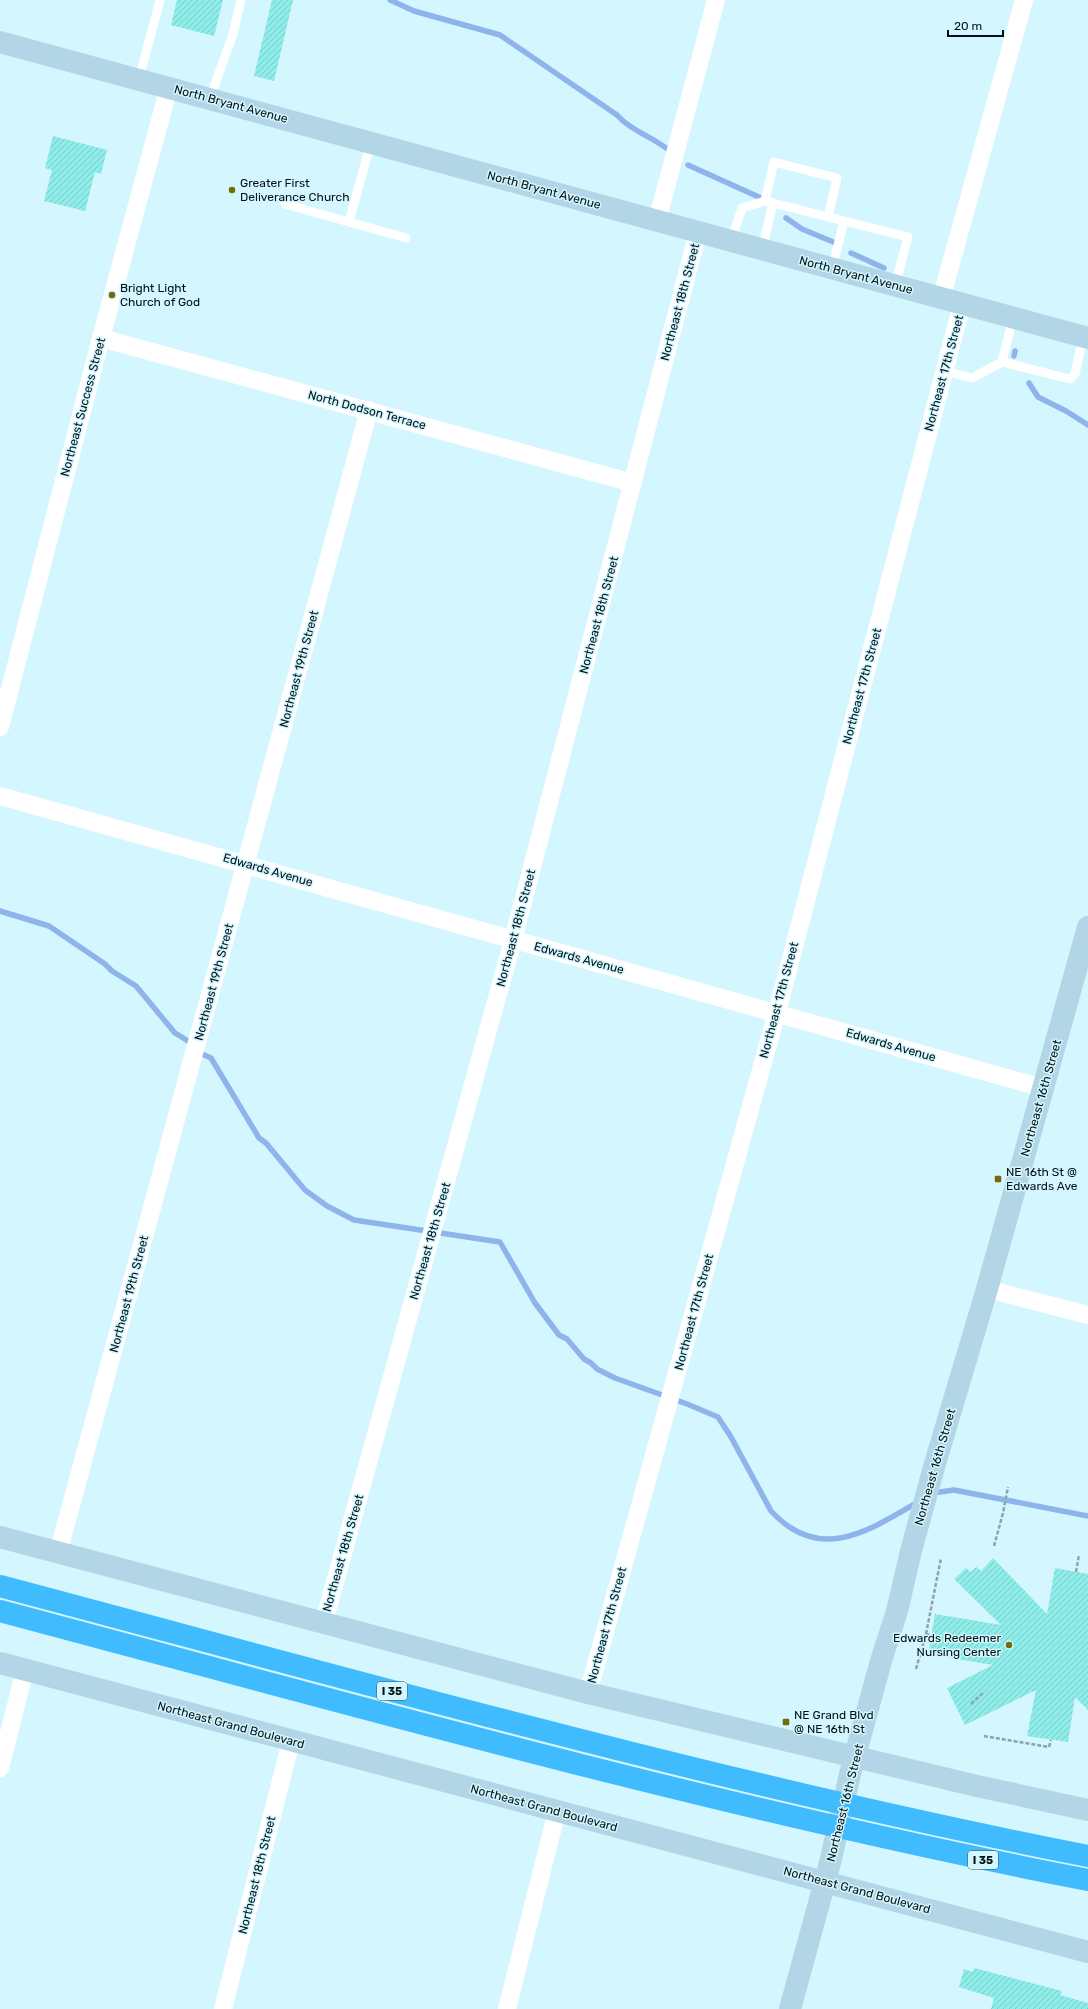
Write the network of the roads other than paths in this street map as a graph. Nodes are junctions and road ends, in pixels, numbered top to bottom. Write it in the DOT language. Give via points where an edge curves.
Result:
graph roads {
  1 [pos="160,0"];
  2 [pos="241,0"];
  3 [pos="716,0"];
  4 [pos="1024,0"];
  5 [pos="0,42"];
  6 [pos="139,79"];
  7 [pos="169,87"];
  8 [pos="210,98"];
  9 [pos="371,142"];
  10 [pos="769,202"];
  11 [pos="284,204"];
  12 [pos="828,217"];
  13 [pos="657,221"];
  14 [pos="844,221"];
  15 [pos="349,222"];
  16 [pos="698,232"];
  17 [pos="406,238"];
  18 [pos="731,241"];
  19 [pos="762,250"];
  20 [pos="832,269"];
  21 [pos="895,286"];
  22 [pos="941,298"];
  23 [pos="962,304"];
  24 [pos="1013,318"];
  25 [pos="1085,337"];
  26 [pos="101,338"];
  27 [pos="1002,362"];
  28 [pos="944,371"];
  29 [pos="368,410"];
  30 [pos="633,483"];
  31 [pos="0,727"];
  32 [pos="0,796"];
  33 [pos="246,864"];
  34 [pos="1088,927"];
  35 [pos="513,940"];
  36 [pos="777,1012"];
  37 [pos="1043,1088"];
  38 [pos="987,1289"];
  39 [pos="1088,1315"];
  40 [pos="0,1537"];
  41 [pos="58,1553"];
  42 [pos="0,1586"];
  43 [pos="0,1611"];
  44 [pos="324,1622"];
  45 [pos="0,1663"];
  46 [pos="25,1670"];
  47 [pos="588,1693"];
  48 [pos="291,1741"];
  49 [pos="853,1766"];
  50 [pos="0,1768"];
  51 [pos="1088,1810"];
  52 [pos="557,1811"];
  53 [pos="1088,1856"];
  54 [pos="828,1872"];
  55 [pos="1088,1880"];
  56 [pos="1088,1952"];
  57 [pos="223,2009"];
  58 [pos="507,2009"];
  59 [pos="790,2009"];
  1 -- 6 [label="lane"];
  2 -- 8 [label="lane" via="233,34"];
  3 -- 13 [label="street"];
  4 -- 22 [label="street"];
  5 -- 6 [label="main road, North Bryant Avenue"];
  6 -- 7 [label="main road, North Bryant Avenue"];
  7 -- 8 [label="main road, North Bryant Avenue"];
  7 -- 26 [label="street, Northeast Success Street"];
  8 -- 9 [label="main road, North Bryant Avenue"];
  9 -- 13 [label="main road, North Bryant Avenue"];
  9 -- 15 [label="lane"];
  10 -- 12 [label="lane"];
  10 -- 12 [label="lane" via="774,162 837,178"];
  10 -- 18 [label="lane" via="742,208"];
  10 -- 19 [label="lane"];
  11 -- 15 [label="lane"];
  12 -- 14 [label="lane"];
  13 -- 16 [label="main road, North Bryant Avenue"];
  14 -- 20 [label="lane"];
  14 -- 21 [label="lane" via="908,237"];
  15 -- 17 [label="lane"];
  16 -- 18 [label="main road, North Bryant Avenue"];
  16 -- 30 [label="street, Northeast 18th Street"];
  18 -- 19 [label="main road, North Bryant Avenue"];
  19 -- 20 [label="main road, North Bryant Avenue"];
  20 -- 21 [label="main road, North Bryant Avenue"];
  21 -- 22 [label="main road, North Bryant Avenue"];
  22 -- 23 [label="main road, North Bryant Avenue"];
  23 -- 24 [label="main road, North Bryant Avenue"];
  23 -- 28 [label="street, Northeast 17th Street"];
  24 -- 25 [label="main road, North Bryant Avenue"];
  24 -- 27 [label="lane"];
  25 -- 27 [label="lane" via="1074,374 1070,379"];
  26 -- 29 [label="street, North Dodson Terrace"];
  26 -- 31 [label="street, Northeast Success Street"];
  27 -- 28 [label="lane" via="972,378"];
  28 -- 36 [label="street, Northeast 17th Street"];
  29 -- 30 [label="street, North Dodson Terrace"];
  29 -- 33 [label="street, Northeast 19th Street"];
  30 -- 35 [label="street, Northeast 18th Street"];
  32 -- 33 [label="street, Edwards Avenue"];
  33 -- 35 [label="street, Edwards Avenue"];
  33 -- 41 [label="street, Northeast 19th Street"];
  34 -- 37 [label="main road, Northeast 16th Street"];
  35 -- 36 [label="street, Edwards Avenue"];
  35 -- 44 [label="street, Northeast 18th Street"];
  36 -- 37 [label="street, Edwards Avenue"];
  36 -- 47 [label="street, Northeast 17th Street"];
  37 -- 38 [label="main road, Northeast 16th Street"];
  38 -- 39 [label="street"];
  38 -- 49 [label="main road, Northeast 16th Street" via="934,1467"];
  40 -- 41 [label="main road"];
  41 -- 44 [label="main road"];
  42 -- 53 [label="highway, I 35" via="703,1771 996,1838"];
  43 -- 55 [label="highway, I 35" via="570,1763 987,1861"];
  44 -- 47 [label="main road"];
  45 -- 46 [label="main road, Northeast Grand Boulevard"];
  46 -- 48 [label="main road, Northeast Grand Boulevard"];
  46 -- 50 [label="street"];
  47 -- 49 [label="main road"];
  48 -- 52 [label="main road, Northeast Grand Boulevard"];
  48 -- 57 [label="street, Northeast 18th Street"];
  49 -- 51 [label="main road"];
  49 -- 54 [label="main road, Northeast 16th Street"];
  52 -- 54 [label="main road, Northeast Grand Boulevard"];
  52 -- 58 [label="street"];
  54 -- 56 [label="main road, Northeast Grand Boulevard"];
  54 -- 59 [label="main road, Northeast 16th Street"];
}
